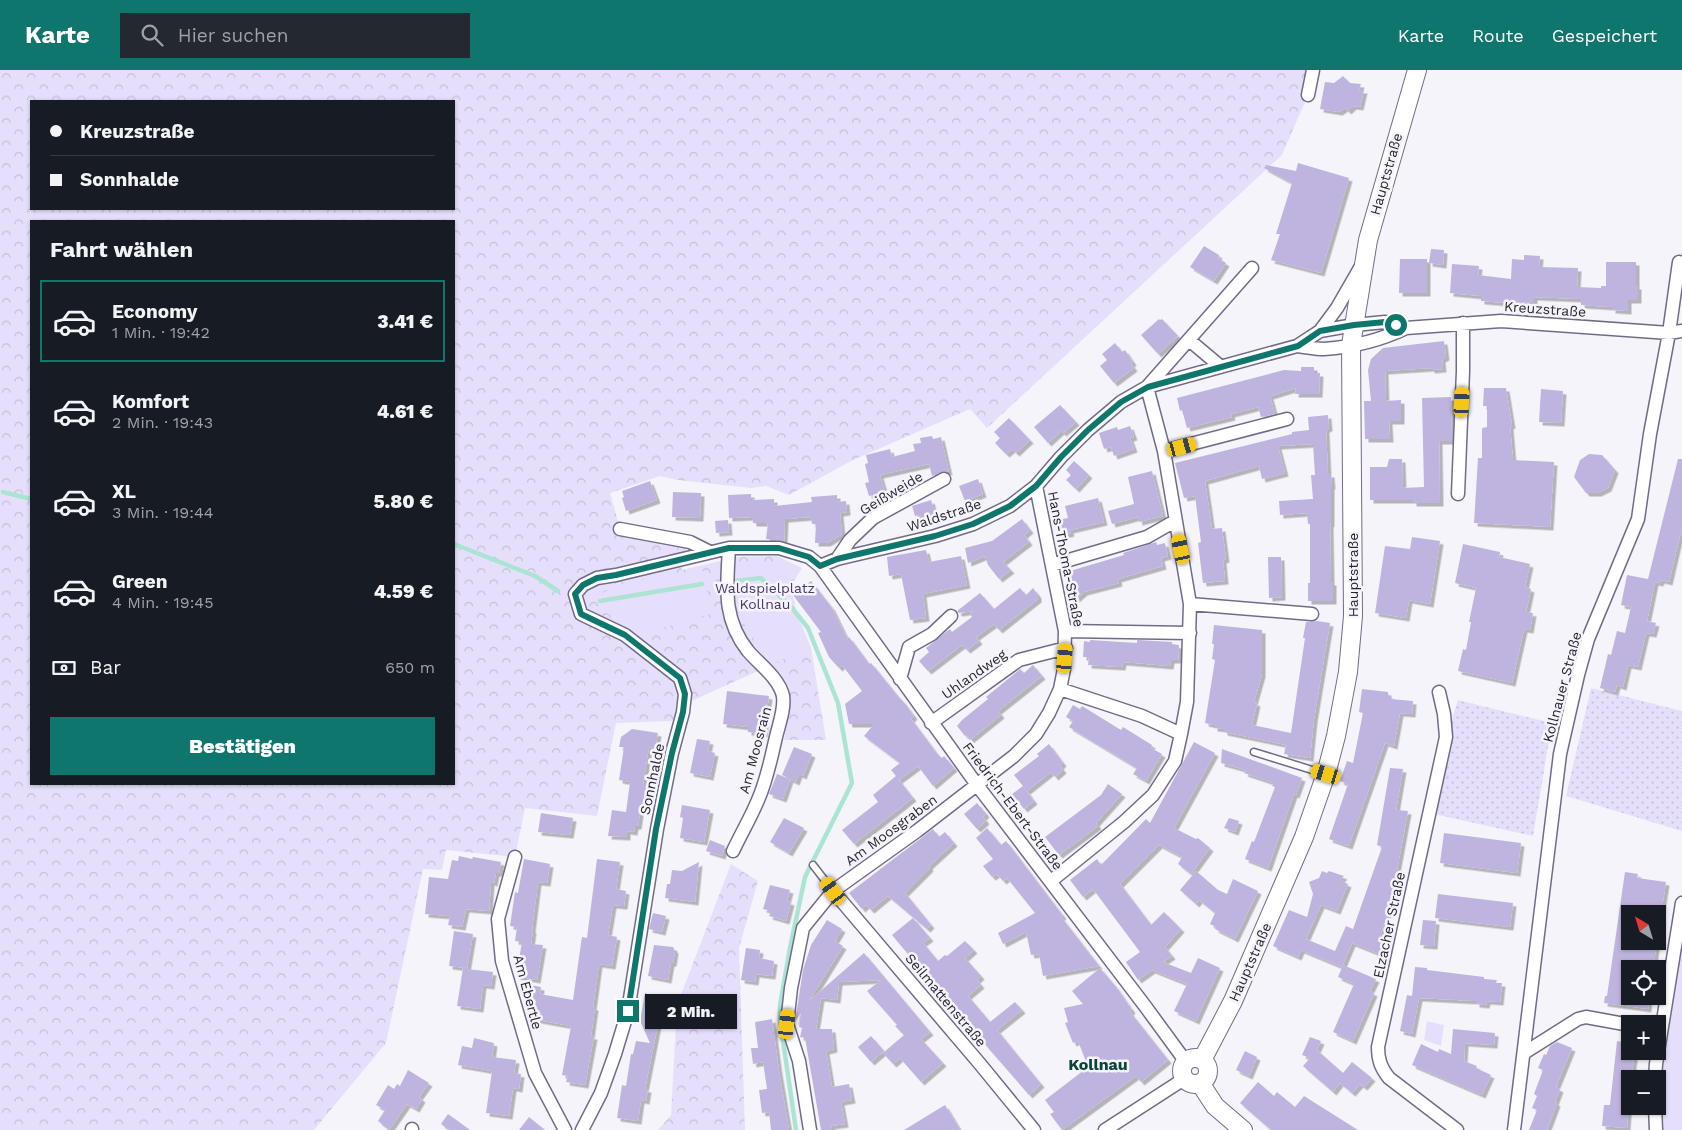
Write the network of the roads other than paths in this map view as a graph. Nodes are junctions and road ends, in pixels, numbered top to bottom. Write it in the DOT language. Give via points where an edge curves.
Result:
graph roads {
  1 [pos="1313,70"];
  2 [pos="1417,70"];
  3 [pos="1308,95"];
  4 [pos="1679,262"];
  5 [pos="1363,264"];
  6 [pos="1252,268"];
  7 [pos="1463,323"];
  8 [pos="1354,325"];
  9 [pos="1406,328"];
  10 [pos="1320,331"];
  11 [pos="1676,332"];
  12 [pos="1189,340"];
  13 [pos="1351,345"];
  14 [pos="1298,346"];
  15 [pos="1220,366"];
  16 [pos="1148,387"];
  17 [pos="1287,419"];
  18 [pos="1164,451"];
  19 [pos="944,479"];
  20 [pos="1036,486"];
  21 [pos="1458,494"];
  22 [pos="1175,521"];
  23 [pos="620,529"];
  24 [pos="729,548"];
  25 [pos="710,552"];
  26 [pos="837,559"];
  27 [pos="1052,565"];
  28 [pos="820,566"];
  29 [pos="1190,604"];
  30 [pos="1312,614"];
  31 [pos="951,616"];
  32 [pos="1065,631"];
  33 [pos="1190,633"];
  34 [pos="1066,648"];
  35 [pos="900,679"];
  36 [pos="1060,689"];
  37 [pos="1439,692"];
  38 [pos="931,723"];
  39 [pos="1182,734"];
  40 [pos="1254,752"];
  41 [pos="1326,774"];
  42 [pos="977,785"];
  43 [pos="733,851"];
  44 [pos="515,856"];
  45 [pos="813,865"];
  46 [pos="1051,881"];
  47 [pos="833,891"];
  48 [pos="1682,902"];
  49 [pos="1662,1015"];
  50 [pos="1621,1023"];
  51 [pos="1524,1053"];
  52 [pos="1193,1071"];
  53 [pos="1655,1115"];
  54 [pos="565,1130"];
  55 [pos="582,1130"];
  56 [pos="810,1130"];
  57 [pos="1034,1130"];
  58 [pos="1105,1130"];
  59 [pos="1243,1130"];
  60 [pos="1457,1130"];
  61 [pos="1514,1130"];
  62 [pos="1656,1130"];
  1 -- 3 [label="street"];
  2 -- 5 [label="street, Hauptstraße"];
  4 -- 11 [label="street, Kollnauer Straße"];
  5 -- 8 [label="street, Hauptstraße"];
  5 -- 10 [label="street, Waldstraße"];
  6 -- 12 [label="street"];
  7 -- 9 [label="street, Kreuzstraße"];
  7 -- 11 [label="street, Kreuzstraße" via="1501,321"];
  7 -- 21 [label="street"];
  8 -- 9 [label="street, Kreuzstraße" via="1385,322"];
  8 -- 10 [label="street, Waldstraße"];
  8 -- 13 [label="street, Hauptstraße"];
  9 -- 13 [label="street, Kreuzstraße" via="1386,337"];
  10 -- 14 [label="street, Waldstraße"];
  11 -- 51 [label="street, Kollnauer Straße" via="1650,434 1638,519 1588,639 1560,754"];
  12 -- 15 [label="street"];
  12 -- 16 [label="street"];
  13 -- 14 [label="street, Waldstraße" via="1323,349"];
  13 -- 41 [label="street, Hauptstraße" via="1353,616 1348,672"];
  14 -- 15 [label="street, Waldstraße"];
  15 -- 16 [label="street, Waldstraße"];
  16 -- 18 [label="street"];
  16 -- 20 [label="street, Waldstraße" via="1121,402 1088,430"];
  17 -- 18 [label="street"];
  18 -- 22 [label="street"];
  19 -- 26 [label="street, Geißweide" via="873,518 850,540"];
  20 -- 26 [label="street, Waldstraße" via="1010,506 973,524"];
  20 -- 27 [label="street, Hans-Thoma-Straße"];
  22 -- 27 [label="street" via="1147,537"];
  22 -- 29 [label="street"];
  23 -- 25 [label="street" via="690,542"];
  24 -- 25 [label="street"];
  24 -- 28 [label="street" via="779,548 809,557"];
  24 -- 43 [label="street, Am Moosrain" via="728,608 736,630 783,695 783,710 767,775"];
  25 -- 55 [label="street, Sonnhalde" via="597,578 583,585 575,594 581,614 625,635 680,678 685,694 656,829 628,1011 601,1094"];
  26 -- 28 [label="street, Waldstraße"];
  27 -- 32 [label="street, Hans-Thoma-Straße"];
  28 -- 35 [label="street, Friedrich-Ebert-Straße"];
  29 -- 30 [label="street"];
  29 -- 33 [label="street"];
  31 -- 35 [label="street" via="932,634 909,647"];
  32 -- 33 [label="street"];
  32 -- 34 [label="street, Hans-Thoma-Straße"];
  33 -- 39 [label="street"];
  34 -- 36 [label="street, Hans-Thoma-Straße"];
  34 -- 38 [label="street, Uhlandweg" via="1020,660"];
  35 -- 38 [label="street, Friedrich-Ebert-Straße"];
  36 -- 39 [label="street" via="1142,716"];
  36 -- 42 [label="street, Hans-Thoma-Straße" via="1036,734"];
  37 -- 60 [label="street, Elzacher Straße" via="1446,737 1378,1047 1378,1060 1389,1078"];
  38 -- 42 [label="street, Friedrich-Ebert-Straße"];
  39 -- 46 [label="street" via="1175,761 1152,795"];
  40 -- 41 [label="lane"];
  41 -- 52 [label="street, Hauptstraße" via="1304,837 1233,1001"];
  42 -- 46 [label="street, Friedrich-Ebert-Straße"];
  42 -- 47 [label="street, Am Moosgraben"];
  44 -- 54 [label="street, Am Ebertle" via="498,919 502,961 535,1073"];
  45 -- 47 [label="lane"];
  46 -- 52 [label="street, Friedrich-Ebert-Straße"];
  47 -- 56 [label="street, Am Moosgraben" via="803,928 787,1024 799,1061"];
  47 -- 57 [label="street, Seilmattenstraße"];
  48 -- 49 [label="street"];
  50 -- 51 [label="street" via="1586,1017 1578,1019"];
  51 -- 61 [label="street, Kollnauer Straße"];
  52 -- 58 [label="street"];
  52 -- 59 [label="street" via="1215,1106"];
  53 -- 62 [label="street"];
}
